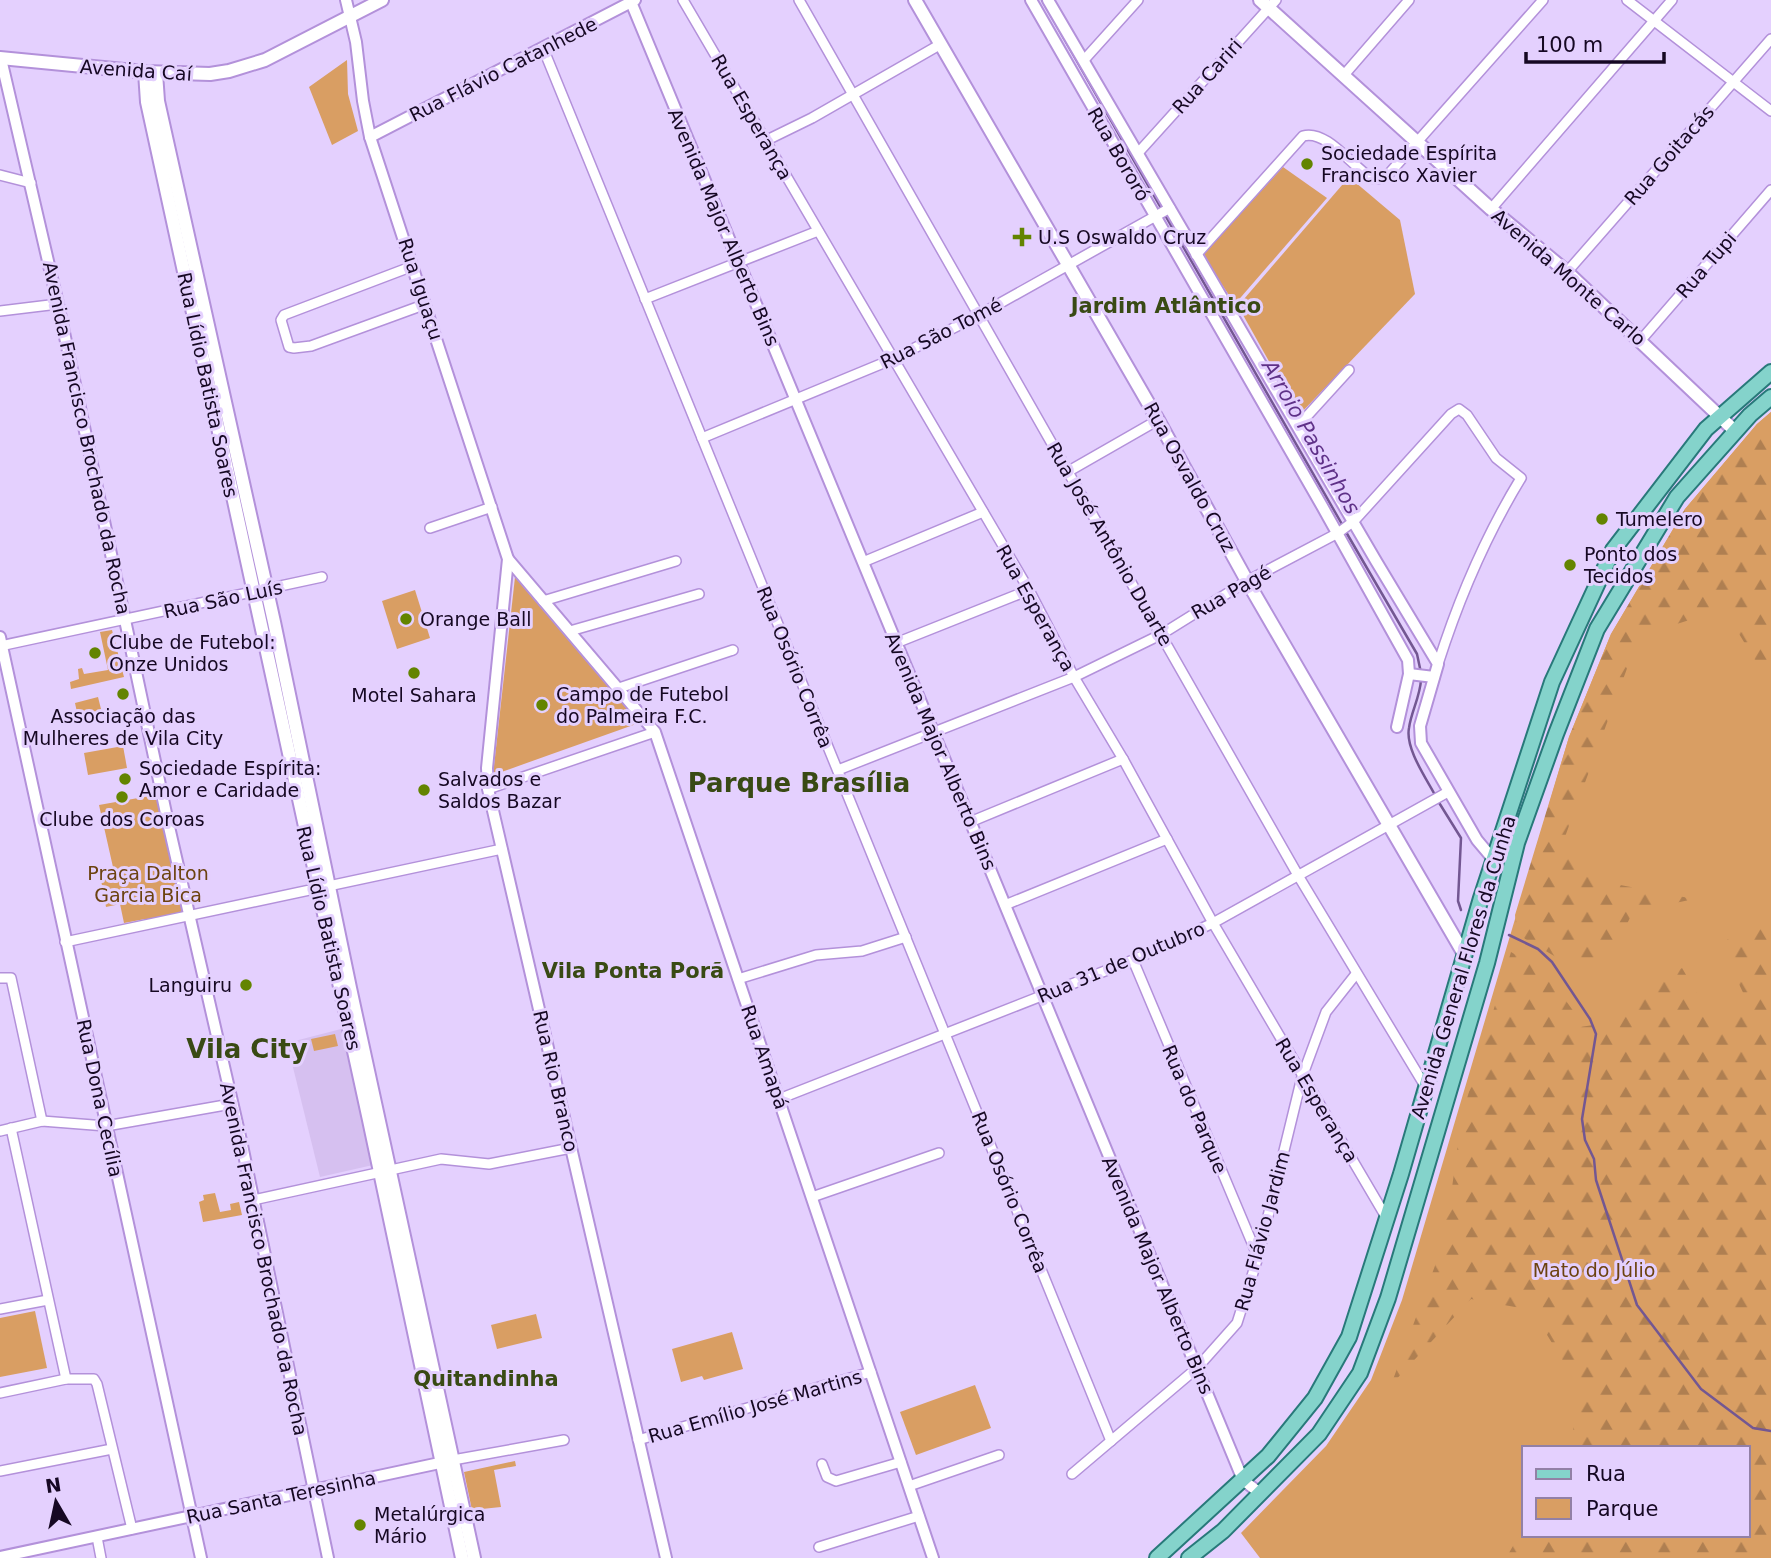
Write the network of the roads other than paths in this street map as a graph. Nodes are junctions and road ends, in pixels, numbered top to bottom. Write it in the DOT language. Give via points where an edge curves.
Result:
graph roads {
  1 [pos="346,0"];
  2 [pos="382,0"];
  3 [pos="683,0"];
  4 [pos="799,0"];
  5 [pos="915,0"];
  6 [pos="1031,0"];
  7 [pos="1048,0"];
  8 [pos="1138,0"];
  9 [pos="1409,0"];
  10 [pos="1544,0"];
  11 [pos="1627,0"];
  12 [pos="1672,0"];
  13 [pos="633,1"];
  14 [pos="1268,3"];
  15 [pos="350,16"];
  16 [pos="1654,20"];
  17 [pos="1771,40"];
  18 [pos="941,44"];
  19 [pos="543,48"];
  20 [pos="1,58"];
  21 [pos="1084,60"];
  22 [pos="151,73"];
  23 [pos="1344,75"];
  24 [pos="1733,82"];
  25 [pos="853,94"];
  26 [pos="1771,111"];
  27 [pos="370,137"];
  28 [pos="765,141"];
  29 [pos="1417,142"];
  30 [pos="1138,153"];
  31 [pos="0,176"];
  32 [pos="31,183"];
  33 [pos="1771,190"];
  34 [pos="1168,209"];
  35 [pos="1491,209"];
  36 [pos="1156,216"];
  37 [pos="818,231"];
  38 [pos="1196,255"];
  39 [pos="738,262"];
  40 [pos="1069,265"];
  41 [pos="413,267"];
  42 [pos="1567,272"];
  43 [pos="645,299"];
  44 [pos="58,304"];
  45 [pos="426,304"];
  46 [pos="0,311"];
  47 [pos="979,315"];
  48 [pos="1641,340"];
  49 [pos="893,359"];
  50 [pos="1349,370"];
  51 [pos="1771,372"];
  52 [pos="1771,397"];
  53 [pos="795,399"];
  54 [pos="1720,416"];
  55 [pos="1158,420"];
  56 [pos="1298,426"];
  57 [pos="1735,431"];
  58 [pos="702,438"];
  59 [pos="1069,471"];
  60 [pos="492,507"];
  61 [pos="983,512"];
  62 [pos="244,518"];
  63 [pos="1353,522"];
  64 [pos="430,528"];
  65 [pos="1339,533"];
  66 [pos="508,559"];
  67 [pos="676,561"];
  68 [pos="863,562"];
  69 [pos="322,577"];
  70 [pos="1247,581"];
  71 [pos="266,589"];
  72 [pos="1029,590"];
  73 [pos="253,592"];
  74 [pos="699,594"];
  75 [pos="543,601"];
  76 [pos="125,620"];
  77 [pos="570,631"];
  78 [pos="1162,634"];
  79 [pos="1,643"];
  80 [pos="896,643"];
  81 [pos="733,650"];
  82 [pos="1438,664"];
  83 [pos="1422,675"];
  84 [pos="1074,677"];
  85 [pos="619,688"];
  86 [pos="282,690"];
  87 [pos="1397,727"];
  88 [pos="655,732"];
  89 [pos="933,732"];
  90 [pos="1123,759"];
  91 [pos="838,770"];
  92 [pos="488,789"];
  93 [pos="1445,794"];
  94 [pos="970,822"];
  95 [pos="1388,825"];
  96 [pos="1167,839"];
  97 [pos="1517,843"];
  98 [pos="502,849"];
  99 [pos="1493,859"];
  100 [pos="1299,877"];
  101 [pos="323,887"];
  102 [pos="1005,905"];
  103 [pos="190,915"];
  104 [pos="1213,923"];
  105 [pos="906,937"];
  106 [pos="65,942"];
  107 [pos="1464,954"];
  108 [pos="1133,960"];
  109 [pos="1487,963"];
  110 [pos="1356,974"];
  111 [pos="4,977"];
  112 [pos="738,979"];
  113 [pos="1042,995"];
  114 [pos="945,1034"];
  115 [pos="1302,1077"];
  116 [pos="1425,1086"];
  117 [pos="779,1099"];
  118 [pos="231,1104"];
  119 [pos="42,1121"];
  120 [pos="106,1126"];
  121 [pos="11,1128"];
  122 [pos="0,1131"];
  123 [pos="571,1147"];
  124 [pos="939,1153"];
  125 [pos="385,1172"];
  126 [pos="812,1197"];
  127 [pos="253,1200"];
  128 [pos="1386,1217"];
  129 [pos="1258,1257"];
  130 [pos="48,1300"];
  131 [pos="0,1309"];
  132 [pos="1197,1368"];
  133 [pos="871,1372"];
  134 [pos="66,1379"];
  135 [pos="0,1393"];
  136 [pos="564,1440"];
  137 [pos="638,1440"];
  138 [pos="1111,1441"];
  139 [pos="112,1449"];
  140 [pos="999,1455"];
  141 [pos="447,1461"];
  142 [pos="901,1462"];
  143 [pos="822,1464"];
  144 [pos="0,1471"];
  145 [pos="1072,1474"];
  146 [pos="1243,1480"];
  147 [pos="909,1486"];
  148 [pos="313,1490"];
  149 [pos="1261,1493"];
  150 [pos="192,1516"];
  151 [pos="919,1516"];
  152 [pos="132,1529"];
  153 [pos="97,1536"];
  154 [pos="818,1547"];
  155 [pos="26,1555"];
  156 [pos="0,1557"];
  157 [pos="101,1558"];
  158 [pos="201,1558"];
  159 [pos="328,1558"];
  160 [pos="462,1558"];
  161 [pos="474,1558"];
  162 [pos="666,1558"];
  163 [pos="933,1558"];
  164 [pos="1157,1558"];
  165 [pos="1189,1558"];
  1 -- 15 [label="street, Rua Iguaçu"];
  2 -- 15 [label="main road, Avenida Caí"];
  3 -- 28 [label="street, Rua Esperança"];
  4 -- 25 [label="street, Rua José Antônio Duarte"];
  5 -- 18 [label="main road, Rua Osvaldo Cruz"];
  6 -- 36 [label="street, Rua Bororó"];
  7 -- 21 [label="street"];
  8 -- 21 [label="street"];
  9 -- 23 [label="street"];
  10 -- 29 [label="street"];
  11 -- 16 [label="street"];
  12 -- 16 [label="street"];
  13 -- 19 [label="street, Rua Flávio Catanhede"];
  13 -- 39 [label="street, Avenida Major Alberto Bins"];
  14 -- 23 [label="main road, Avenida Monte Carlo"];
  14 -- 30 [label="street, Rua Cariri"];
  15 -- 22 [label="main road, Avenida Caí" via="249,66 210,74"];
  15 -- 27 [label="street, Rua Iguaçu"];
  16 -- 24 [label="street"];
  16 -- 35 [label="street"];
  17 -- 24 [label="street, Rua Goitacás"];
  18 -- 25 [label="street"];
  18 -- 40 [label="main road, Rua Osvaldo Cruz"];
  19 -- 27 [label="street, Rua Flávio Catanhede"];
  19 -- 43 [label="street, Rua Osório Corrêa"];
  20 -- 22 [label="main road, Avenida Caí"];
  20 -- 32 [label="street, Avenida Francisco Brochado da Rocha"];
  21 -- 30 [label="street"];
  22 -- 62 [label="main road, Rua Lídio Batista Soares" via="147,102 162,145"];
  23 -- 29 [label="main road, Avenida Monte Carlo"];
  24 -- 26 [label="street"];
  24 -- 42 [label="street, Rua Goitacás"];
  25 -- 28 [label="street"];
  25 -- 47 [label="street, Rua José Antônio Duarte"];
  27 -- 41 [label="street, Rua Iguaçu"];
  28 -- 37 [label="street, Rua Esperança"];
  29 -- 35 [label="main road, Avenida Monte Carlo"];
  29 -- 38 [label="street" via="1392,172 1380,179 1364,174 1324,139 1303,136"];
  30 -- 34 [label="street"];
  31 -- 32 [label="street"];
  32 -- 44 [label="street, Avenida Francisco Brochado da Rocha"];
  33 -- 48 [label="street, Rua Tupi"];
  34 -- 36 [label="street, Rua São Tomé"];
  34 -- 38 [label="street"];
  35 -- 42 [label="main road, Avenida Monte Carlo"];
  36 -- 40 [label="street, Rua São Tomé"];
  36 -- 65 [label="street, Rua Bororó"];
  37 -- 39 [label="street"];
  37 -- 49 [label="street, Rua Esperança"];
  38 -- 56 [label="street"];
  39 -- 43 [label="street"];
  39 -- 53 [label="street, Avenida Major Alberto Bins"];
  40 -- 47 [label="street, Rua São Tomé"];
  40 -- 55 [label="main road, Rua Osvaldo Cruz"];
  41 -- 45 [label="street, Rua Iguaçu"];
  41 -- 45 [label="street" via="282,317 289,347 311,346"];
  42 -- 48 [label="main road, Avenida Monte Carlo"];
  43 -- 58 [label="street, Rua Osório Corrêa"];
  44 -- 46 [label="street"];
  44 -- 76 [label="street, Avenida Francisco Brochado da Rocha"];
  45 -- 60 [label="street, Rua Iguaçu"];
  47 -- 49 [label="street, Rua São Tomé"];
  47 -- 59 [label="street, Rua José Antônio Duarte"];
  48 -- 54 [label="main road, Avenida Monte Carlo"];
  49 -- 53 [label="street, Rua São Tomé"];
  49 -- 61 [label="street, Rua Esperança"];
  50 -- 56 [label="street"];
  51 -- 54 [label="main road, Avenida General Flores da Cunha"];
  52 -- 57 [label="main road, Avenida General Flores da Cunha"];
  53 -- 58 [label="street, Rua São Tomé"];
  53 -- 68 [label="street, Avenida Major Alberto Bins"];
  54 -- 57 [label="main road, Avenida Monte Carlo"];
  54 -- 99 [label="main road, Avenida General Flores da Cunha" via="1612,550 1552,682"];
  55 -- 59 [label="street"];
  55 -- 70 [label="main road, Rua Osvaldo Cruz"];
  56 -- 63 [label="street"];
  57 -- 97 [label="main road, Avenida General Flores da Cunha" via="1676,497 1597,629"];
  58 -- 91 [label="street, Rua Osório Corrêa"];
  59 -- 78 [label="street, Rua José Antônio Duarte"];
  60 -- 64 [label="street"];
  60 -- 66 [label="street, Rua Iguaçu"];
  61 -- 68 [label="street"];
  61 -- 72 [label="street, Rua Esperança"];
  62 -- 71 [label="main road, Rua Lídio Batista Soares"];
  62 -- 73 [label="main road, Rua Lídio Batista Soares"];
  63 -- 65 [label="street, Rua Pagé"];
  63 -- 82 [label="street"];
  63 -- 82 [label="street, Rua Pagé" via="1455,410 1464,411 1496,458 1521,478 1468,579"];
  65 -- 70 [label="street, Rua Pagé"];
  65 -- 83 [label="street, Rua Bororó" via="1408,660"];
  66 -- 75 [label="street, Rua Amapá"];
  66 -- 92 [label="street, Rua Rio Branco"];
  67 -- 75 [label="street"];
  68 -- 80 [label="street, Avenida Major Alberto Bins"];
  69 -- 71 [label="street, Rua São Luís"];
  70 -- 78 [label="street, Rua Pagé"];
  70 -- 95 [label="main road, Rua Osvaldo Cruz"];
  71 -- 73 [label="street, Rua São Luís"];
  71 -- 86 [label="main road, Rua Lídio Batista Soares"];
  72 -- 80 [label="street"];
  72 -- 84 [label="street, Rua Esperança"];
  73 -- 76 [label="street, Rua São Luís"];
  73 -- 86 [label="main road, Rua Lídio Batista Soares"];
  74 -- 77 [label="street"];
  75 -- 77 [label="street, Rua Amapá"];
  76 -- 79 [label="street, Rua São Luís"];
  76 -- 103 [label="street, Avenida Francisco Brochado da Rocha"];
  77 -- 85 [label="street, Rua Amapá"];
  78 -- 84 [label="street, Rua Pagé"];
  78 -- 100 [label="street, Rua José Antônio Duarte"];
  79 -- 106 [label="street, Rua Dona Cecília"];
  80 -- 89 [label="street, Avenida Major Alberto Bins"];
  81 -- 85 [label="street"];
  82 -- 83 [label="street"];
  83 -- 87 [label="street"];
  83 -- 93 [label="street" via="1419,734"];
  84 -- 89 [label="street, Rua Pagé"];
  84 -- 90 [label="street, Rua Esperança"];
  85 -- 88 [label="street, Rua Amapá"];
  86 -- 101 [label="main road, Rua Lídio Batista Soares"];
  88 -- 92 [label="street"];
  88 -- 112 [label="street, Rua Amapá"];
  89 -- 91 [label="street, Rua Pagé"];
  89 -- 94 [label="street, Avenida Major Alberto Bins"];
  90 -- 94 [label="street"];
  90 -- 96 [label="street, Rua Esperança"];
  91 -- 105 [label="street, Rua Osório Corrêa"];
  92 -- 98 [label="street, Rua Rio Branco"];
  93 -- 95 [label="street, Rua 31 de Outubro"];
  93 -- 99 [label="street"];
  94 -- 102 [label="street, Avenida Major Alberto Bins"];
  95 -- 100 [label="street, Rua 31 de Outubro"];
  95 -- 107 [label="main road, Rua Osvaldo Cruz"];
  96 -- 102 [label="street"];
  96 -- 104 [label="street, Rua Esperança"];
  97 -- 99 [label="main road"];
  97 -- 109 [label="main road, Avenida General Flores da Cunha"];
  98 -- 101 [label="street"];
  98 -- 123 [label="street, Rua Rio Branco"];
  99 -- 107 [label="main road, Avenida General Flores da Cunha"];
  100 -- 104 [label="street, Rua 31 de Outubro"];
  100 -- 110 [label="street, Rua José Antônio Duarte"];
  101 -- 103 [label="street"];
  101 -- 125 [label="main road, Rua Lídio Batista Soares"];
  102 -- 113 [label="street, Avenida Major Alberto Bins"];
  103 -- 106 [label="street"];
  103 -- 118 [label="street, Avenida Francisco Brochado da Rocha"];
  104 -- 108 [label="street, Rua 31 de Outubro"];
  104 -- 115 [label="street, Rua Esperança"];
  105 -- 112 [label="street"];
  105 -- 114 [label="street, Rua Osório Corrêa"];
  106 -- 120 [label="street, Rua Dona Cecília"];
  107 -- 109 [label="main road"];
  107 -- 116 [label="main road, Avenida General Flores da Cunha"];
  108 -- 113 [label="street, Rua 31 de Outubro"];
  108 -- 129 [label="street, Rua do Parque"];
  109 -- 149 [label="main road, Avenida General Flores da Cunha" via="1388,1298 1360,1373 1319,1434"];
  110 -- 115 [label="street, Rua Flávio Jardim" via="1326,1012"];
  110 -- 116 [label="street, Rua José Antônio Duarte"];
  111 -- 119 [label="street" via="11,978"];
  112 -- 117 [label="street, Rua Amapá"];
  113 -- 114 [label="street, Rua 31 de Outubro"];
  113 -- 132 [label="street, Avenida Major Alberto Bins"];
  114 -- 117 [label="street, Rua 31 de Outubro"];
  114 -- 138 [label="street, Rua Osório Corrêa"];
  115 -- 128 [label="street, Rua Esperança"];
  115 -- 129 [label="street, Rua Flávio Jardim"];
  116 -- 128 [label="main road, Avenida General Flores da Cunha"];
  117 -- 126 [label="street, Rua Amapá"];
  118 -- 120 [label="street"];
  118 -- 127 [label="street, Avenida Francisco Brochado da Rocha"];
  119 -- 120 [label="street"];
  119 -- 121 [label="street"];
  120 -- 150 [label="street, Rua Dona Cecília"];
  121 -- 122 [label="street"];
  121 -- 130 [label="street"];
  123 -- 125 [label="street" via="489,1164 442,1159"];
  123 -- 137 [label="street, Rua Rio Branco"];
  124 -- 126 [label="street"];
  125 -- 127 [label="street"];
  125 -- 141 [label="main road, Rua Lídio Batista Soares"];
  126 -- 133 [label="street, Rua Amapá"];
  127 -- 148 [label="street, Avenida Francisco Brochado da Rocha"];
  128 -- 146 [label="main road, Avenida General Flores da Cunha" via="1349,1337 1315,1398"];
  129 -- 132 [label="street, Rua Flávio Jardim" via="1237,1322"];
  130 -- 131 [label="street"];
  130 -- 134 [label="street"];
  132 -- 138 [label="street, Rua Flávio Jardim"];
  132 -- 146 [label="street, Avenida Major Alberto Bins"];
  133 -- 137 [label="street, Rua Emílio José Martins"];
  133 -- 142 [label="street, Rua Amapá"];
  134 -- 135 [label="street"];
  134 -- 139 [label="street" via="94,1379"];
  136 -- 141 [label="street, Rua Santa Teresinha"];
  137 -- 162 [label="street, Rua Rio Branco"];
  138 -- 145 [label="street, Rua Flávio Jardim"];
  139 -- 144 [label="street"];
  139 -- 152 [label="street"];
  140 -- 147 [label="street"];
  141 -- 148 [label="street, Rua Santa Teresinha"];
  141 -- 160 [label="main road, Rua Lídio Batista Soares"];
  141 -- 161 [label="main road, Rua Lídio Batista Soares"];
  142 -- 143 [label="street" via="836,1481 827,1477"];
  142 -- 147 [label="street, Rua Amapá"];
  146 -- 149 [label="street"];
  146 -- 164 [label="main road, Avenida General Flores da Cunha"];
  147 -- 151 [label="street, Rua Amapá"];
  148 -- 150 [label="street, Rua Santa Teresinha"];
  148 -- 159 [label="street, Avenida Francisco Brochado da Rocha"];
  149 -- 165 [label="main road, Avenida General Flores da Cunha"];
  150 -- 152 [label="street, Rua Santa Teresinha"];
  150 -- 158 [label="street, Rua Dona Cecília"];
  151 -- 154 [label="street"];
  151 -- 163 [label="street, Rua Amapá"];
  152 -- 153 [label="street, Rua Santa Teresinha"];
  153 -- 155 [label="street, Rua Santa Teresinha"];
  153 -- 157 [label="street"];
  155 -- 156 [label="street, Rua Santa Teresinha"];
}
